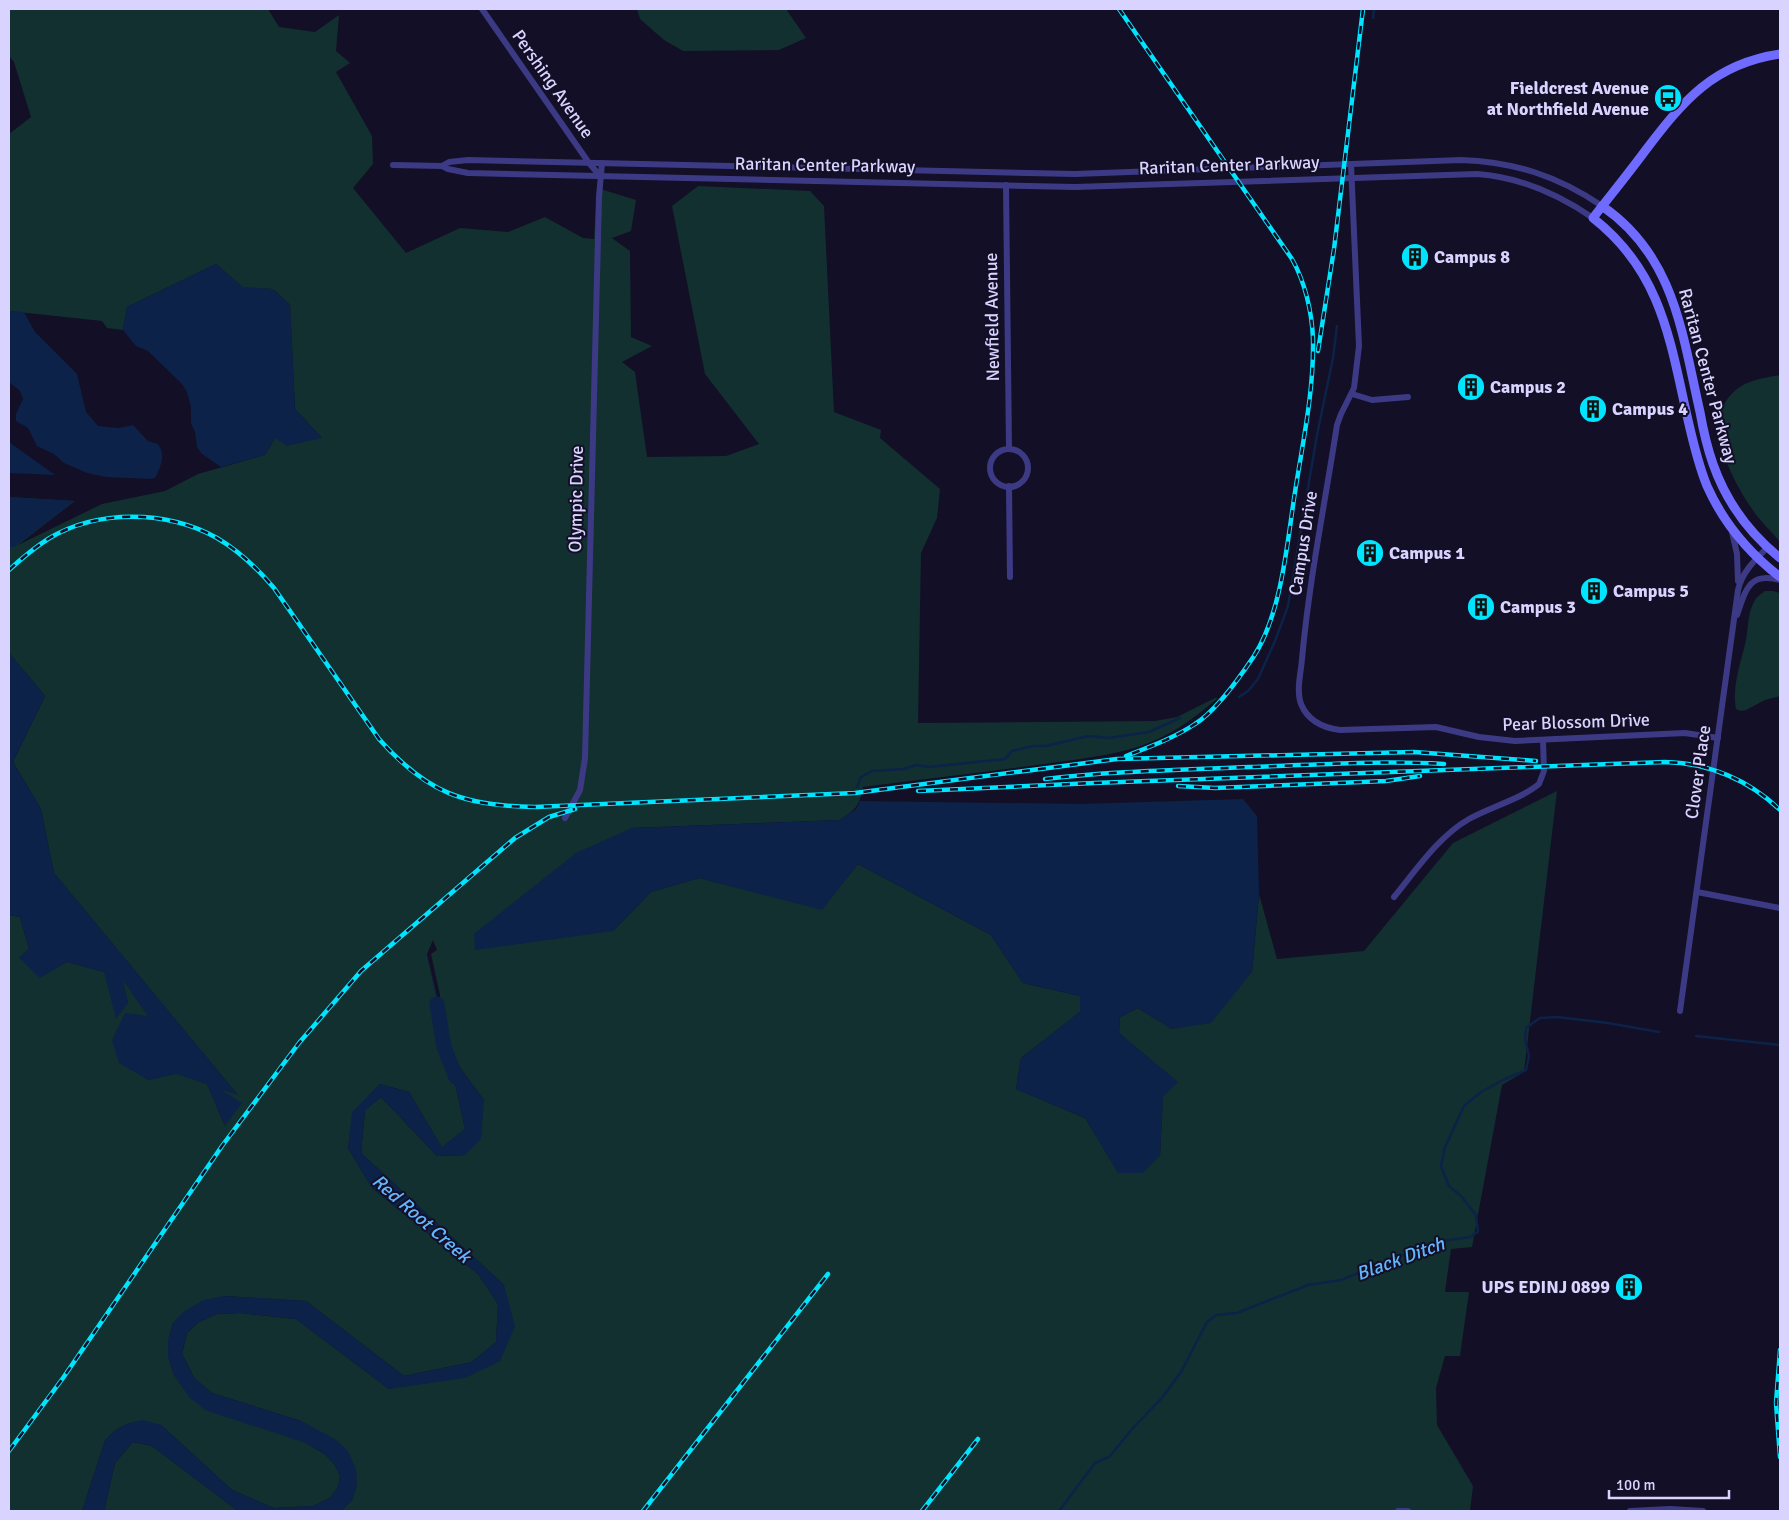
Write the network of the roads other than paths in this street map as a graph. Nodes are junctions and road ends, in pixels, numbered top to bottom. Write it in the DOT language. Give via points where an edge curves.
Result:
graph roads {
  1 [pos="482,9"];
  2 [pos="1780,54"];
  3 [pos="589,163"];
  4 [pos="602,163"];
  5 [pos="1351,164"];
  6 [pos="393,165"];
  7 [pos="442,166"];
  8 [pos="600,176"];
  9 [pos="1352,177"];
  10 [pos="1006,186"];
  11 [pos="1602,206"];
  12 [pos="1593,218"];
  13 [pos="1352,394"];
  14 [pos="1408,397"];
  15 [pos="1009,449"];
  16 [pos="1009,486"];
  17 [pos="1727,522"];
  18 [pos="1768,547"];
  19 [pos="1758,558"];
  20 [pos="1780,558"];
  21 [pos="1010,578"];
  22 [pos="1780,578"];
  23 [pos="1737,595"];
  24 [pos="1731,638"];
  25 [pos="1300,700"];
  26 [pos="1718,738"];
  27 [pos="1543,740"];
  28 [pos="565,818"];
  29 [pos="1697,892"];
  30 [pos="1394,897"];
  31 [pos="1780,908"];
  32 [pos="1680,1011"];
  33 [pos="1398,1511"];
  34 [pos="1408,1511"];
  35 [pos="1630,1511"];
  36 [pos="1704,1511"];
  1 -- 3 [label="street, Pershing Avenue"];
  2 -- 11 [label="street" via="1737,66 1698,90 1670,118"];
  3 -- 4 [label="street, Raritan Center Parkway"];
  3 -- 7 [label="street, Raritan Center Parkway" via="468,160"];
  3 -- 8 [label="street, Pershing Avenue"];
  4 -- 5 [label="street, Raritan Center Parkway" via="1075,174"];
  4 -- 8 [label="street, Olympic Drive"];
  5 -- 9 [label="street, Campus Drive"];
  5 -- 11 [label="street, Raritan Center Parkway" via="1448,160 1501,164 1552,178"];
  6 -- 7 [label="street, Raritan Center Parkway"];
  7 -- 8 [label="street, Raritan Center Parkway" via="468,173"];
  8 -- 10 [label="street, Raritan Center Parkway"];
  8 -- 28 [label="street, Olympic Drive" via="585,758 580,790"];
  9 -- 10 [label="street, Raritan Center Parkway" via="1104,186"];
  9 -- 12 [label="street, Raritan Center Parkway" via="1500,176 1541,189"];
  9 -- 13 [label="street, Campus Drive" via="1359,326 1358,362"];
  10 -- 15 [label="street, Newfield Avenue"];
  11 -- 12 [label="street"];
  11 -- 18 [label="street, Raritan Center Parkway" via="1640,242 1666,282 1678,314 1714,466 1736,510"];
  12 -- 17 [label="street, Raritan Center Parkway" via="1626,250 1656,298 1666,325 1697,460"];
  13 -- 14 [label="street" via="1372,400"];
  13 -- 25 [label="street, Campus Drive" via="1337,425 1305,625"];
  15 -- 16 [label="street" via="1022,454 1028,467 1022,481"];
  15 -- 16 [label="street" via="996,454 990,467 996,482"];
  16 -- 21 [label="street"];
  17 -- 19 [label="street, Raritan Center Parkway"];
  17 -- 23 [label="street" via="1736,548"];
  18 -- 19 [label="street, Clover Place"];
  18 -- 20 [label="street, Raritan Center Parkway"];
  19 -- 22 [label="street, Raritan Center Parkway"];
  19 -- 23 [label="street, Clover Place" via="1742,576"];
  22 -- 24 [label="street" via="1763,577 1751,583"];
  23 -- 24 [label="street, Clover Place"];
  24 -- 26 [label="street, Clover Place"];
  25 -- 27 [label="street, Pear Blossom Drive" via="1313,720 1336,729 1432,727 1479,737"];
  26 -- 27 [label="street, Pear Blossom Drive" via="1685,733"];
  26 -- 29 [label="street, Clover Place"];
  27 -- 30 [label="street" via="1544,771 1539,784 1460,825 1426,858"];
  29 -- 31 [label="street"];
  29 -- 32 [label="street, Clover Place"];
  33 -- 34 [label="street"];
  35 -- 36 [label="street"];
}
